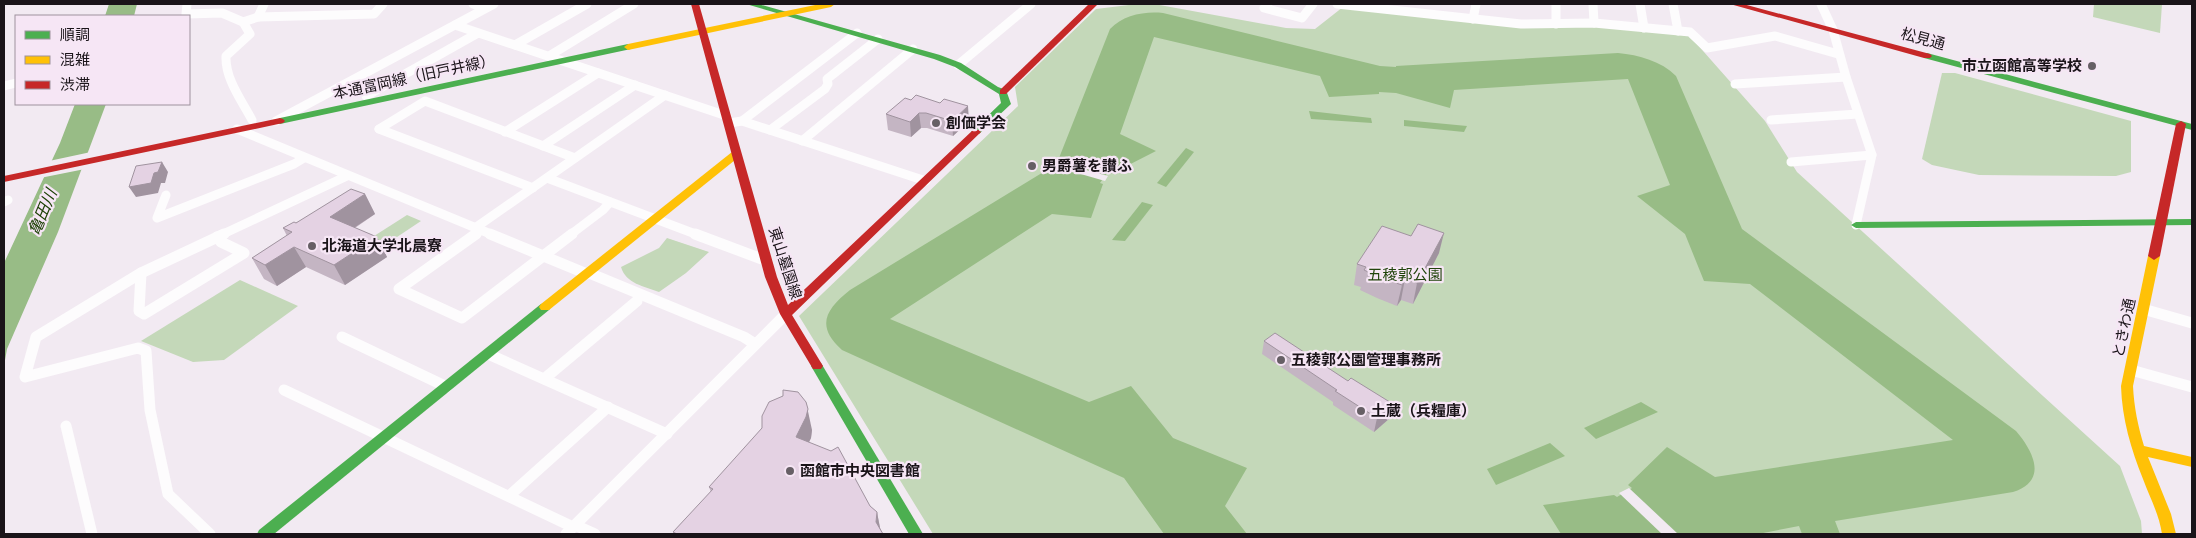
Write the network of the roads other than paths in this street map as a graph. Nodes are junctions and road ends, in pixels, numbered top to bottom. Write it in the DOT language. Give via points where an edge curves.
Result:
graph roads {
  1 [pos="187,4"];
  2 [pos="264,4"];
  3 [pos="383,4"];
  4 [pos="473,4"];
  5 [pos="587,4"];
  6 [pos="621,4"];
  7 [pos="695,4"];
  8 [pos="754,4"];
  9 [pos="800,4"];
  10 [pos="831,4"];
  11 [pos="1031,4"];
  12 [pos="1094,4"];
  13 [pos="1268,4"];
  14 [pos="1313,4"];
  15 [pos="1337,4"];
  16 [pos="1343,4"];
  17 [pos="1476,4"];
  18 [pos="1556,4"];
  19 [pos="1593,4"];
  20 [pos="1640,4"];
  21 [pos="1673,4"];
  22 [pos="1734,4"];
  23 [pos="1821,4"];
  24 [pos="632,5"];
  25 [pos="490,6"];
  26 [pos="1412,7"];
  27 [pos="786,14"];
  28 [pos="258,17"];
  29 [pos="1473,19"];
  30 [pos="243,22"];
  31 [pos="1594,23"];
  32 [pos="1556,24"];
  33 [pos="455,25"];
  34 [pos="1644,28"];
  35 [pos="703,30"];
  36 [pos="1678,30"];
  37 [pos="1833,30"];
  38 [pos="478,33"];
  39 [pos="857,33"];
  40 [pos="878,39"];
  41 [pos="515,45"];
  42 [pos="913,49"];
  43 [pos="1838,54"];
  44 [pos="549,56"];
  45 [pos="562,61"];
  46 [pos="958,65"];
  47 [pos="598,73"];
  48 [pos="1846,77"];
  49 [pos="1735,84"];
  50 [pos="635,85"];
  51 [pos="1003,92"];
  52 [pos="665,95"];
  53 [pos="366,96"];
  54 [pos="1858,114"];
  55 [pos="252,120"];
  56 [pos="728,120"];
  57 [pos="1771,120"];
  58 [pos="742,121"];
  59 [pos="275,122"];
  60 [pos="2186,126"];
  61 [pos="237,129"];
  62 [pos="770,130"];
  63 [pos="505,132"];
  64 [pos="802,141"];
  65 [pos="543,146"];
  66 [pos="736,154"];
  67 [pos="1872,156"];
  68 [pos="304,158"];
  69 [pos="575,158"];
  70 [pos="1791,162"];
  71 [pos="347,176"];
  72 [pos="547,178"];
  73 [pos="4,179"];
  74 [pos="926,181"];
  75 [pos="533,188"];
  76 [pos="166,195"];
  77 [pos="610,202"];
  78 [pos="655,219"];
  79 [pos="2162,222"];
  80 [pos="2192,222"];
  81 [pos="1856,225"];
  82 [pos="478,229"];
  83 [pos="217,237"];
  84 [pos="543,255"];
  85 [pos="767,261"];
  86 [pos="141,273"];
  87 [pos="588,273"];
  88 [pos="637,301"];
  89 [pos="2143,309"];
  90 [pos="786,314"];
  91 [pos="2192,323"];
  92 [pos="342,336"];
  93 [pos="755,344"];
  94 [pos="488,354"];
  95 [pos="2130,370"];
  96 [pos="544,379"];
  97 [pos="2192,387"];
  98 [pos="446,388"];
  99 [pos="284,390"];
  100 [pos="608,407"];
  101 [pos="66,426"];
  102 [pos="667,434"];
  103 [pos="386,437"];
  104 [pos="2138,450"];
  105 [pos="2192,462"];
  106 [pos="509,496"];
  107 [pos="572,529"];
  108 [pos="92,534"];
  109 [pos="210,534"];
  110 [pos="264,534"];
  111 [pos="594,534"];
  112 [pos="916,534"];
  113 [pos="2169,534"];
  1 -- 30 [label="street" via="186,14 222,12"];
  2 -- 28 [label="street"];
  3 -- 28 [label="street" via="374,14"];
  4 -- 25 [label="street"];
  5 -- 41 [label="street"];
  6 -- 24 [label="street"];
  7 -- 35 [label="street, 東山墓園線"];
  8 -- 27 [label="street"];
  9 -- 27 [label="street"];
  10 -- 27 [label="street, 本通富岡線（旧戸井線）"];
  11 -- 46 [label="street"];
  12 -- 51 [label="street"];
  13 -- 14 [label="street" via="1264,8 1302,18"];
  15 -- 16 [label="street"];
  16 -- 26 [label="street"];
  17 -- 29 [label="street"];
  18 -- 32 [label="street"];
  19 -- 31 [label="street"];
  20 -- 34 [label="street"];
  21 -- 36 [label="street"];
  22 -- 37 [label="street, 松見通"];
  23 -- 37 [label="street"];
  24 -- 44 [label="street"];
  25 -- 33 [label="street"];
  26 -- 29 [label="street"];
  27 -- 35 [label="street, 本通富岡線（旧戸井線）"];
  27 -- 39 [label="street"];
  28 -- 30 [label="street"];
  29 -- 32 [label="street"];
  30 -- 55 [label="street" via="250,34 226,56 225,61"];
  31 -- 32 [label="street"];
  31 -- 34 [label="street"];
  33 -- 38 [label="street"];
  33 -- 59 [label="street"];
  34 -- 36 [label="street"];
  35 -- 45 [label="street, 本通富岡線（旧戸井線）"];
  35 -- 56 [label="street, 東山墓園線"];
  36 -- 43 [label="street" via="1690,32 1707,48 1775,36"];
  37 -- 43 [label="street"];
  37 -- 60 [label="street, 松見通"];
  38 -- 41 [label="street"];
  38 -- 53 [label="street"];
  39 -- 40 [label="street"];
  39 -- 58 [label="street"];
  40 -- 42 [label="street"];
  40 -- 62 [label="street" via="827,79 826,89"];
  41 -- 44 [label="street"];
  42 -- 46 [label="street"];
  42 -- 64 [label="street"];
  43 -- 48 [label="street"];
  44 -- 45 [label="street"];
  45 -- 47 [label="street"];
  45 -- 59 [label="street, 本通富岡線（旧戸井線）"];
  46 -- 51 [label="street"];
  47 -- 50 [label="street"];
  47 -- 63 [label="street"];
  48 -- 49 [label="street"];
  48 -- 54 [label="street"];
  50 -- 52 [label="street"];
  50 -- 65 [label="street"];
  51 -- 74 [label="street" via="1006,104"];
  52 -- 56 [label="street"];
  52 -- 69 [label="street"];
  54 -- 57 [label="street"];
  54 -- 67 [label="street"];
  56 -- 58 [label="street"];
  56 -- 66 [label="street, 東山墓園線"];
  58 -- 62 [label="street"];
  59 -- 61 [label="street, 本通富岡線（旧戸井線）"];
  60 -- 79 [label="street, ときわ通"];
  61 -- 68 [label="street"];
  61 -- 73 [label="street, 本通富岡線（旧戸井線）"];
  62 -- 64 [label="street"];
  63 -- 65 [label="street"];
  63 -- 75 [label="street" via="425,101 379,128"];
  64 -- 74 [label="street"];
  65 -- 69 [label="street"];
  66 -- 78 [label="street"];
  66 -- 85 [label="street, 東山墓園線"];
  67 -- 70 [label="street"];
  67 -- 81 [label="street"];
  68 -- 71 [label="street"];
  68 -- 76 [label="street" via="157,218"];
  69 -- 72 [label="street"];
  71 -- 82 [label="street"];
  71 -- 83 [label="street"];
  72 -- 75 [label="street"];
  72 -- 77 [label="street"];
  74 -- 90 [label="street"];
  75 -- 82 [label="street"];
  77 -- 78 [label="street"];
  77 -- 84 [label="street"];
  78 -- 85 [label="street"];
  78 -- 87 [label="street"];
  79 -- 80 [label="street"];
  79 -- 81 [label="street"];
  79 -- 89 [label="street, ときわ通"];
  82 -- 84 [label="street"];
  82 -- 84 [label="street" via="399,289 462,318"];
  83 -- 86 [label="street"];
  83 -- 86 [label="street" via="244,253 144,314 139,311"];
  84 -- 87 [label="street"];
  85 -- 90 [label="street, 東山墓園線"];
  86 -- 109 [label="street" via="36,337 26,377 138,348 146,351 150,410 168,494"];
  87 -- 93 [label="street"];
  87 -- 94 [label="street"];
  88 -- 96 [label="street"];
  89 -- 91 [label="street"];
  89 -- 95 [label="street, ときわ通"];
  90 -- 93 [label="street"];
  90 -- 112 [label="street, 東山墓園線"];
  92 -- 98 [label="street"];
  93 -- 102 [label="street"];
  94 -- 96 [label="street"];
  94 -- 98 [label="street"];
  95 -- 97 [label="street"];
  95 -- 104 [label="street, ときわ通" via="2126,405"];
  96 -- 100 [label="street"];
  98 -- 103 [label="street"];
  99 -- 103 [label="street"];
  100 -- 102 [label="street"];
  100 -- 106 [label="street"];
  101 -- 108 [label="street"];
  102 -- 107 [label="street"];
  103 -- 106 [label="street"];
  103 -- 110 [label="street"];
  104 -- 105 [label="street"];
  104 -- 113 [label="street, ときわ通"];
  106 -- 107 [label="street"];
  107 -- 111 [label="street"];
}
